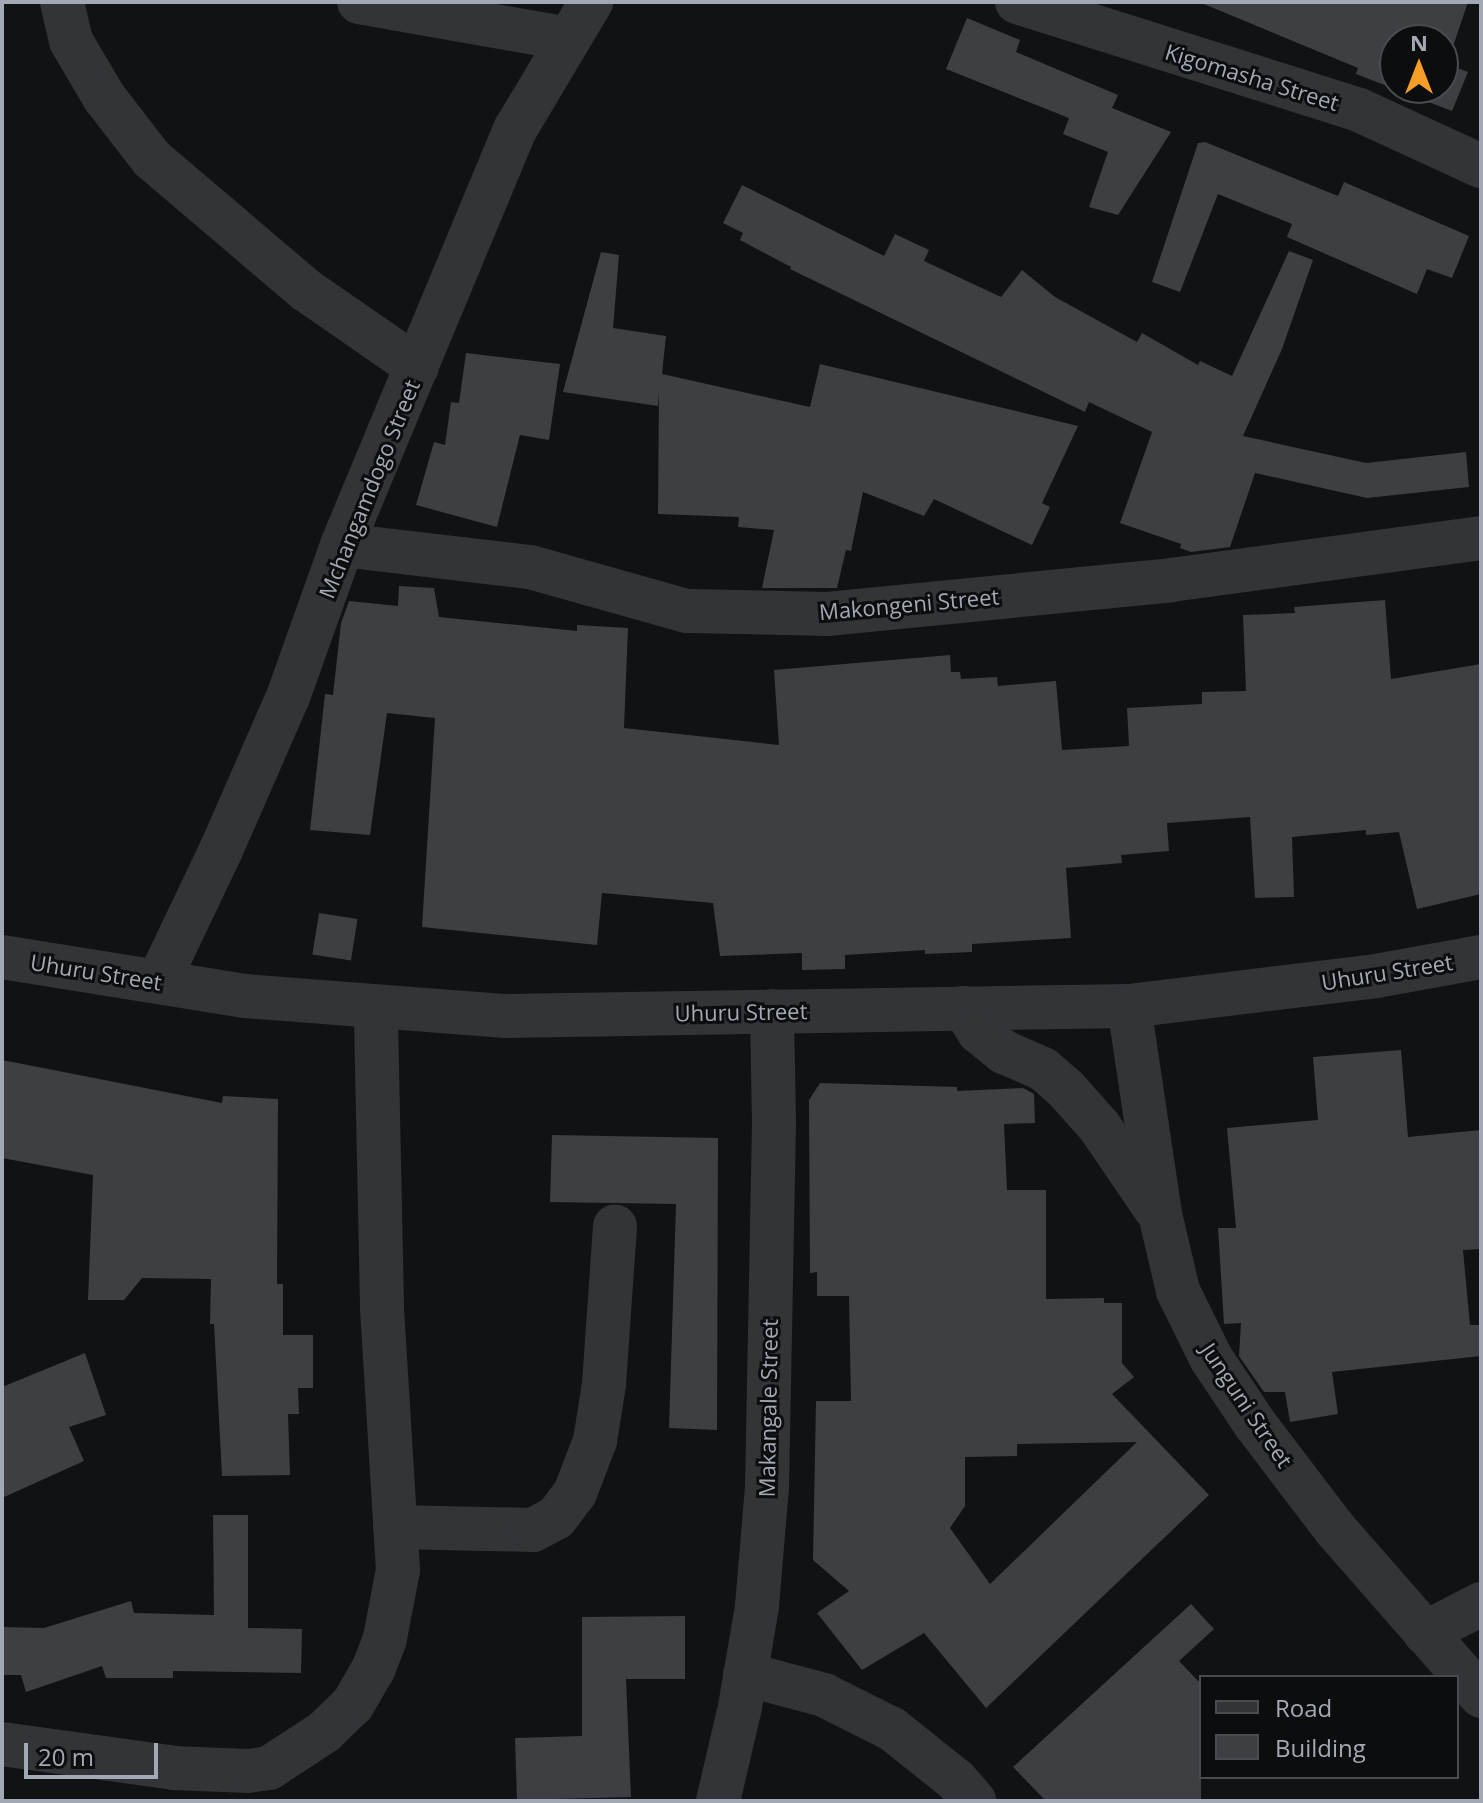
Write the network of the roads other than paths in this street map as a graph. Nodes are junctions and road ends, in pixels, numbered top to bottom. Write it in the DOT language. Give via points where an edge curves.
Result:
graph roads {
  1 [pos="62,2"];
  2 [pos="591,2"];
  3 [pos="1017,2"];
  4 [pos="367,3"];
  5 [pos="569,39"];
  6 [pos="1481,166"];
  7 [pos="417,367"];
  8 [pos="1481,538"];
  9 [pos="342,545"];
  10 [pos="2,957"];
  11 [pos="1481,957"];
  12 [pos="158,982"];
  13 [pos="1129,1006"];
  14 [pos="376,1007"];
  15 [pos="964,1008"];
  16 [pos="772,1011"];
  17 [pos="1160,1214"];
  18 [pos="615,1226"];
  19 [pos="395,1527"];
  20 [pos="1481,1604"];
  21 [pos="1425,1633"];
  22 [pos="745,1674"];
  23 [pos="1481,1696"];
  24 [pos="2,1744"];
  25 [pos="718,1801"];
  26 [pos="974,1801"];
  1 -- 7 [label="street" via="71,41 104,97 152,159 306,290"];
  2 -- 5 [label="street, Mchangamdogo Street"];
  3 -- 6 [label="street, Kigomasha Street" via="1359,110"];
  4 -- 5 [label="street"];
  5 -- 7 [label="street, Mchangamdogo Street" via="516,128"];
  7 -- 9 [label="street, Mchangamdogo Street"];
  8 -- 9 [label="street, Makongeni Street" via="1171,580 827,614 687,611 530,567"];
  9 -- 12 [label="street, Mchangamdogo Street" via="288,697"];
  10 -- 12 [label="street, Uhuru Street"];
  11 -- 13 [label="street, Uhuru Street" via="1376,976"];
  12 -- 14 [label="street, Uhuru Street"];
  13 -- 15 [label="street, Uhuru Street"];
  13 -- 17 [label="street, Junguni Street"];
  14 -- 16 [label="street, Uhuru Street" via="506,1016"];
  14 -- 19 [label="street" via="382,1305"];
  15 -- 16 [label="street, Uhuru Street"];
  15 -- 17 [label="street" via="979,1032 1004,1052 1043,1069 1066,1089 1099,1126"];
  16 -- 22 [label="street, Makangale Street" via="767,1488"];
  17 -- 21 [label="street, Junguni Street" via="1178,1291 1211,1358 1335,1529"];
  18 -- 19 [label="street" via="604,1384 595,1441 575,1493 556,1518 533,1530"];
  19 -- 24 [label="street" via="398,1570 373,1670 353,1704 289,1757 269,1768 216,1771"];
  20 -- 21 [label="street"];
  21 -- 23 [label="street, Junguni Street"];
  22 -- 25 [label="street, Makangale Street"];
  22 -- 26 [label="street" via="824,1695 892,1729"];
}
